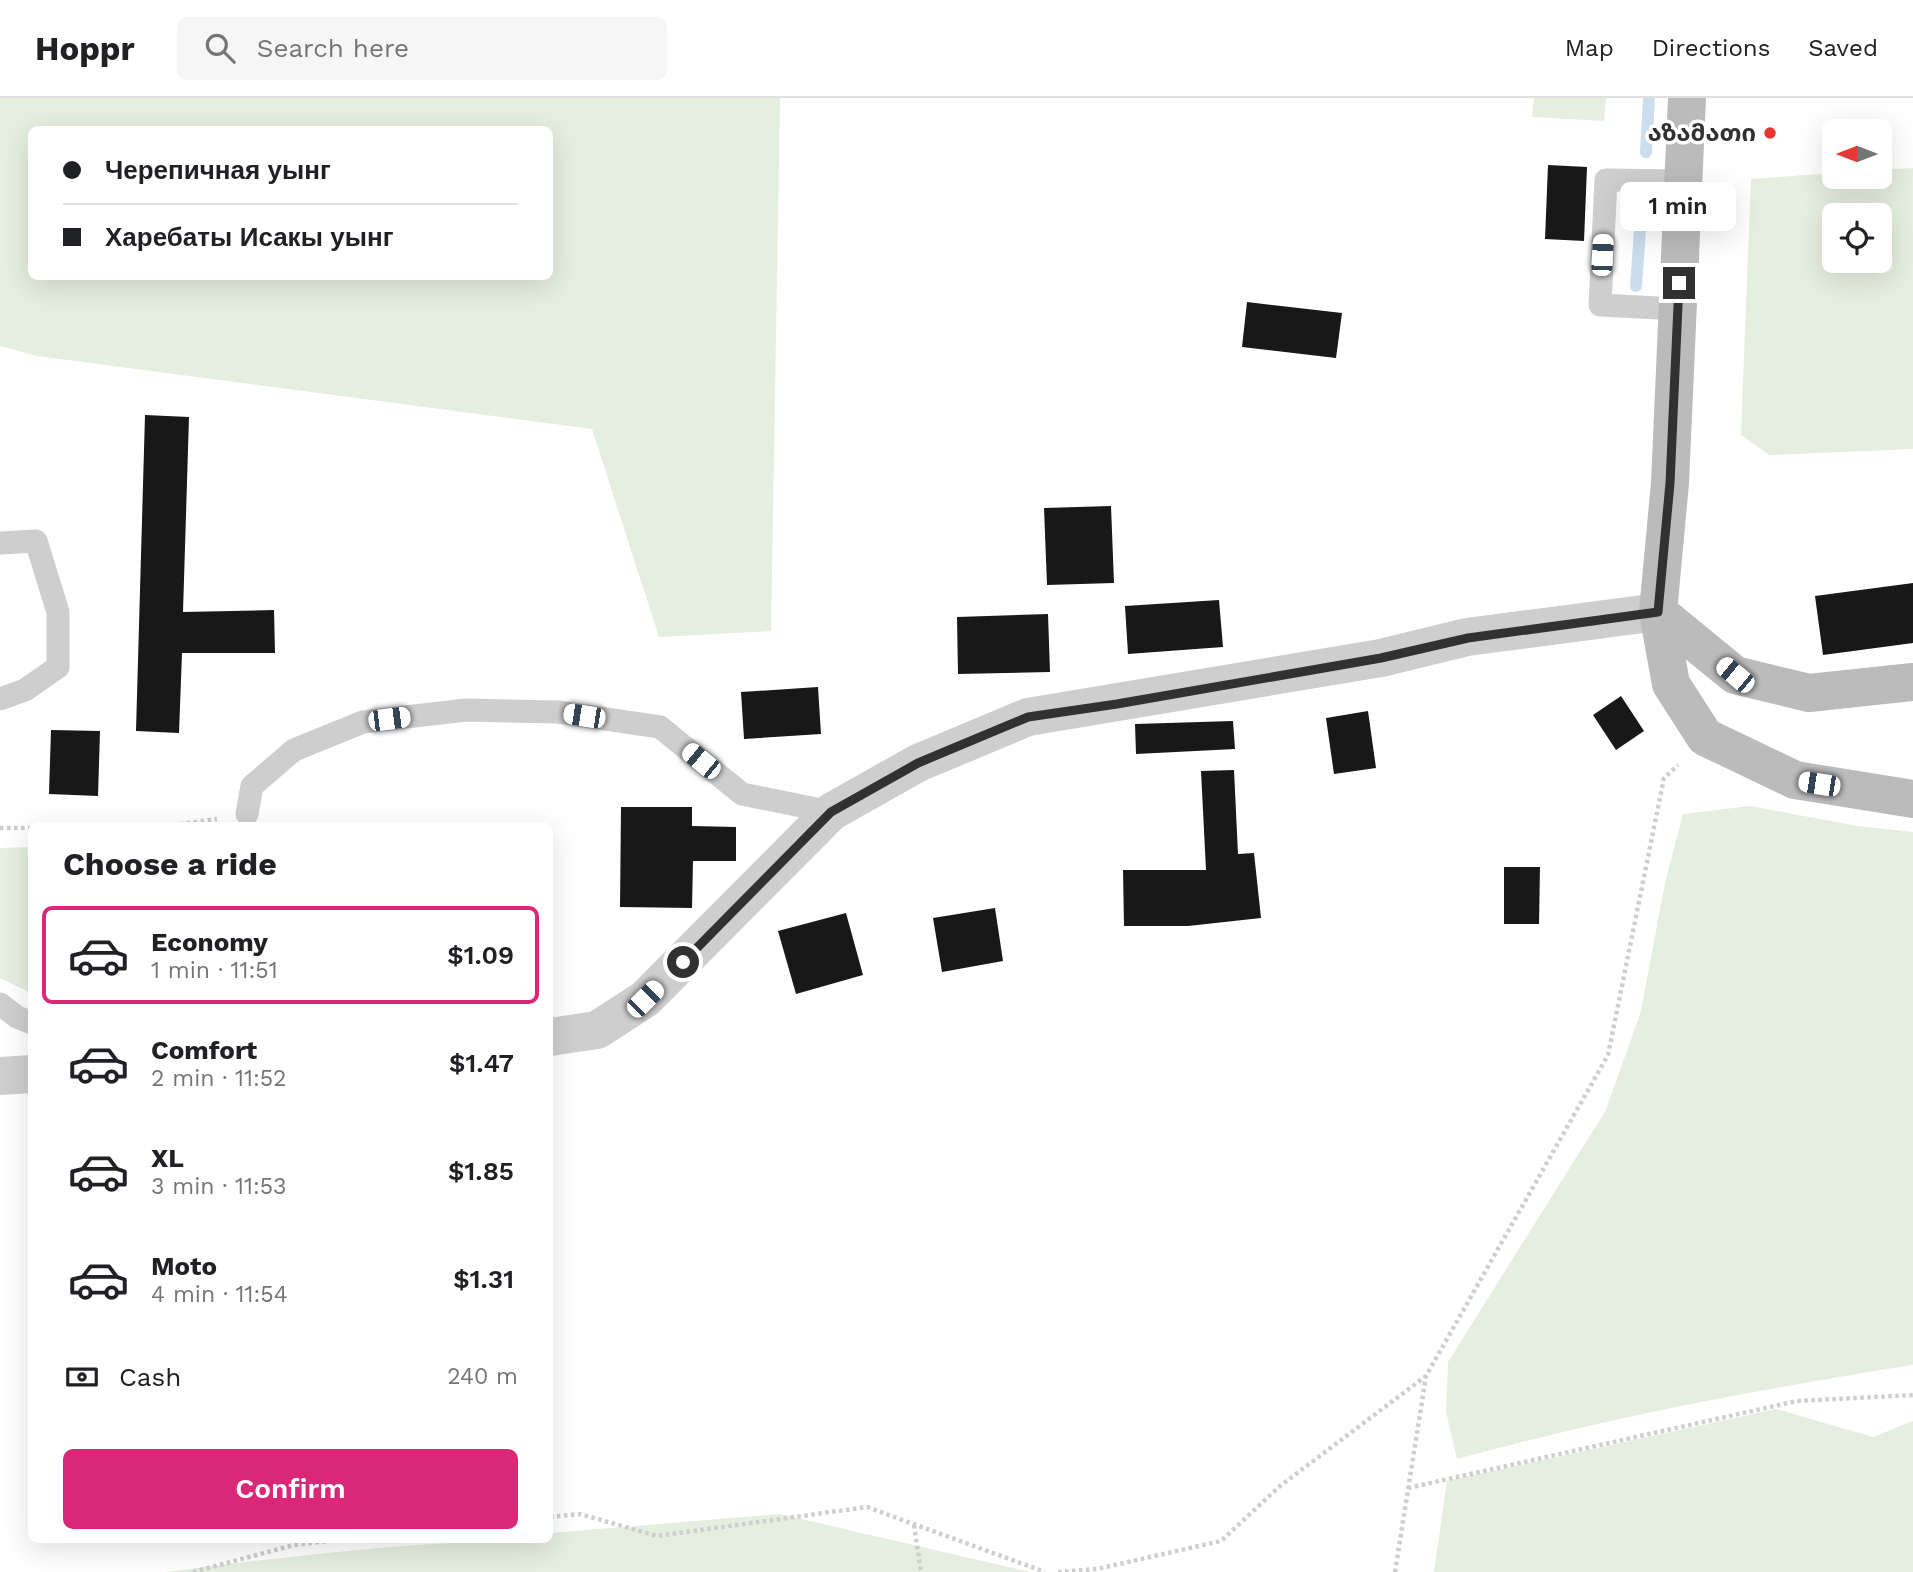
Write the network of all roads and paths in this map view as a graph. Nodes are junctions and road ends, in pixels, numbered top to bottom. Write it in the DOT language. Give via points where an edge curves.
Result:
graph roads {
  1 [pos="1687,98"];
  2 [pos="1683,181"];
  3 [pos="1678,309"];
  4 [pos="0,543"];
  5 [pos="1658,612"];
  6 [pos="1913,682"];
  7 [pos="0,699"];
  8 [pos="1705,737"];
  9 [pos="1913,799"];
  10 [pos="831,812"];
  11 [pos="247,814"];
  12 [pos="193,822"];
  13 [pos="0,828"];
  14 [pos="28,828"];
  15 [pos="0,1004"];
  16 [pos="28,1021"];
  17 [pos="553,1037"];
  18 [pos="28,1074"];
  19 [pos="0,1076"];
  20 [pos="1426,1376"];
  21 [pos="1913,1395"];
  22 [pos="1408,1488"];
  23 [pos="553,1517"];
  24 [pos="914,1525"];
  25 [pos="311,1543"];
  26 [pos="193,1572"];
  27 [pos="921,1572"];
  28 [pos="1045,1572"];
  29 [pos="1058,1572"];
  30 [pos="1395,1572"];
  1 -- 2 [label="main road"];
  2 -- 3 [label="main road"];
  2 -- 3 [label="lane" via="1606,180 1600,305"];
  3 -- 5 [label="main road"];
  4 -- 7 [label="lane" via="36,541 58,612 58,667 25,690"];
  5 -- 6 [label="main road" via="1735,675 1809,693"];
  5 -- 8 [label="main road" via="1671,684"];
  5 -- 10 [label="street" via="1468,638 1381,658 1028,717 918,763"];
  8 -- 9 [label="main road" via="1795,780"];
  8 -- 20 [label="path" via="1664,778 1608,1055"];
  10 -- 11 [label="lane" via="742,794 660,727 558,712 466,710 363,722 294,750 252,786"];
  10 -- 17 [label="street" via="645,999 597,1030"];
  11 -- 12 [label="path"];
  13 -- 14 [label="path"];
  15 -- 16 [label="lane"];
  18 -- 19 [label="street"];
  20 -- 22 [label="path"];
  20 -- 29 [label="path" via="1280,1486 1221,1541 1097,1569"];
  21 -- 22 [label="path" via="1797,1401"];
  22 -- 30 [label="path"];
  23 -- 24 [label="path" via="580,1514 657,1536 867,1507"];
  24 -- 27 [label="path"];
  24 -- 28 [label="path"];
  25 -- 26 [label="path"];
}
